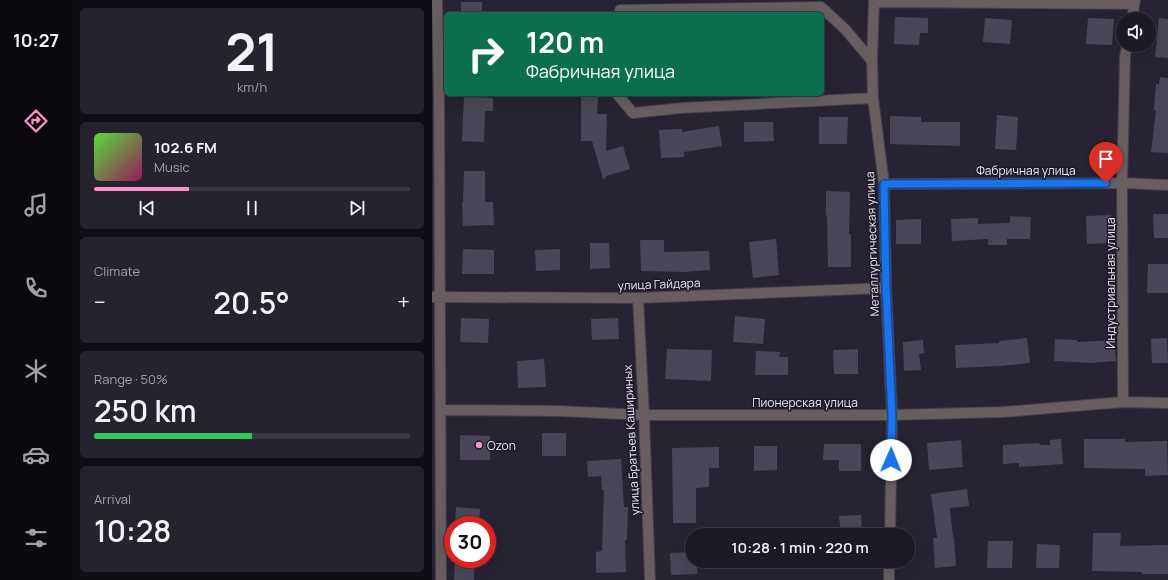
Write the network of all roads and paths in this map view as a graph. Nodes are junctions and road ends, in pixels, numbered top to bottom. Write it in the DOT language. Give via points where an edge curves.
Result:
graph roads {
  1 [pos="437,0"];
  2 [pos="874,1"];
  3 [pos="1134,2"];
  4 [pos="620,12"];
  5 [pos="1133,12"];
  6 [pos="435,33"];
  7 [pos="1126,52"];
  8 [pos="872,61"];
  9 [pos="436,92"];
  10 [pos="619,96"];
  11 [pos="873,98"];
  12 [pos="1122,183"];
  13 [pos="884,184"];
  14 [pos="1168,185"];
  15 [pos="886,288"];
  16 [pos="436,297"];
  17 [pos="638,298"];
  18 [pos="1123,402"];
  19 [pos="1168,403"];
  20 [pos="441,410"];
  21 [pos="644,415"];
  22 [pos="892,416"];
  23 [pos="436,481"];
  24 [pos="890,528"];
  25 [pos="889,568"];
  26 [pos="441,580"];
  27 [pos="650,580"];
  28 [pos="889,580"];
  1 -- 6 [label="street"];
  2 -- 3 [label="street"];
  2 -- 8 [label="street, Металлургическая улица"];
  3 -- 5 [label="street"];
  4 -- 8 [label="street" via="821,7"];
  6 -- 9 [label="street"];
  7 -- 12 [label="street, Индустриальная улица"];
  8 -- 11 [label="street, Металлургическая улица"];
  9 -- 16 [label="street"];
  10 -- 11 [label="street" via="633,113"];
  11 -- 13 [label="street, Металлургическая улица"];
  12 -- 13 [label="street, Фабричная улица"];
  12 -- 14 [label="street, Фабричная улица"];
  12 -- 18 [label="street, Индустриальная улица"];
  13 -- 15 [label="street, Металлургическая улица"];
  15 -- 17 [label="street, улица Гайдара"];
  15 -- 22 [label="street, Металлургическая улица"];
  16 -- 17 [label="street, улица Гайдара"];
  16 -- 20 [label="street"];
  17 -- 21 [label="street, улица Братьев Кашириных"];
  18 -- 19 [label="street, Пионерская улица"];
  18 -- 22 [label="street, Пионерская улица" via="1003,412"];
  20 -- 21 [label="street, Пионерская улица"];
  20 -- 23 [label="street"];
  21 -- 22 [label="street, Пионерская улица"];
  21 -- 27 [label="street, улица Братьев Кашириных"];
  22 -- 24 [label="street, Металлургическая улица"];
  23 -- 26 [label="street"];
  25 -- 28 [label="street"];
}
